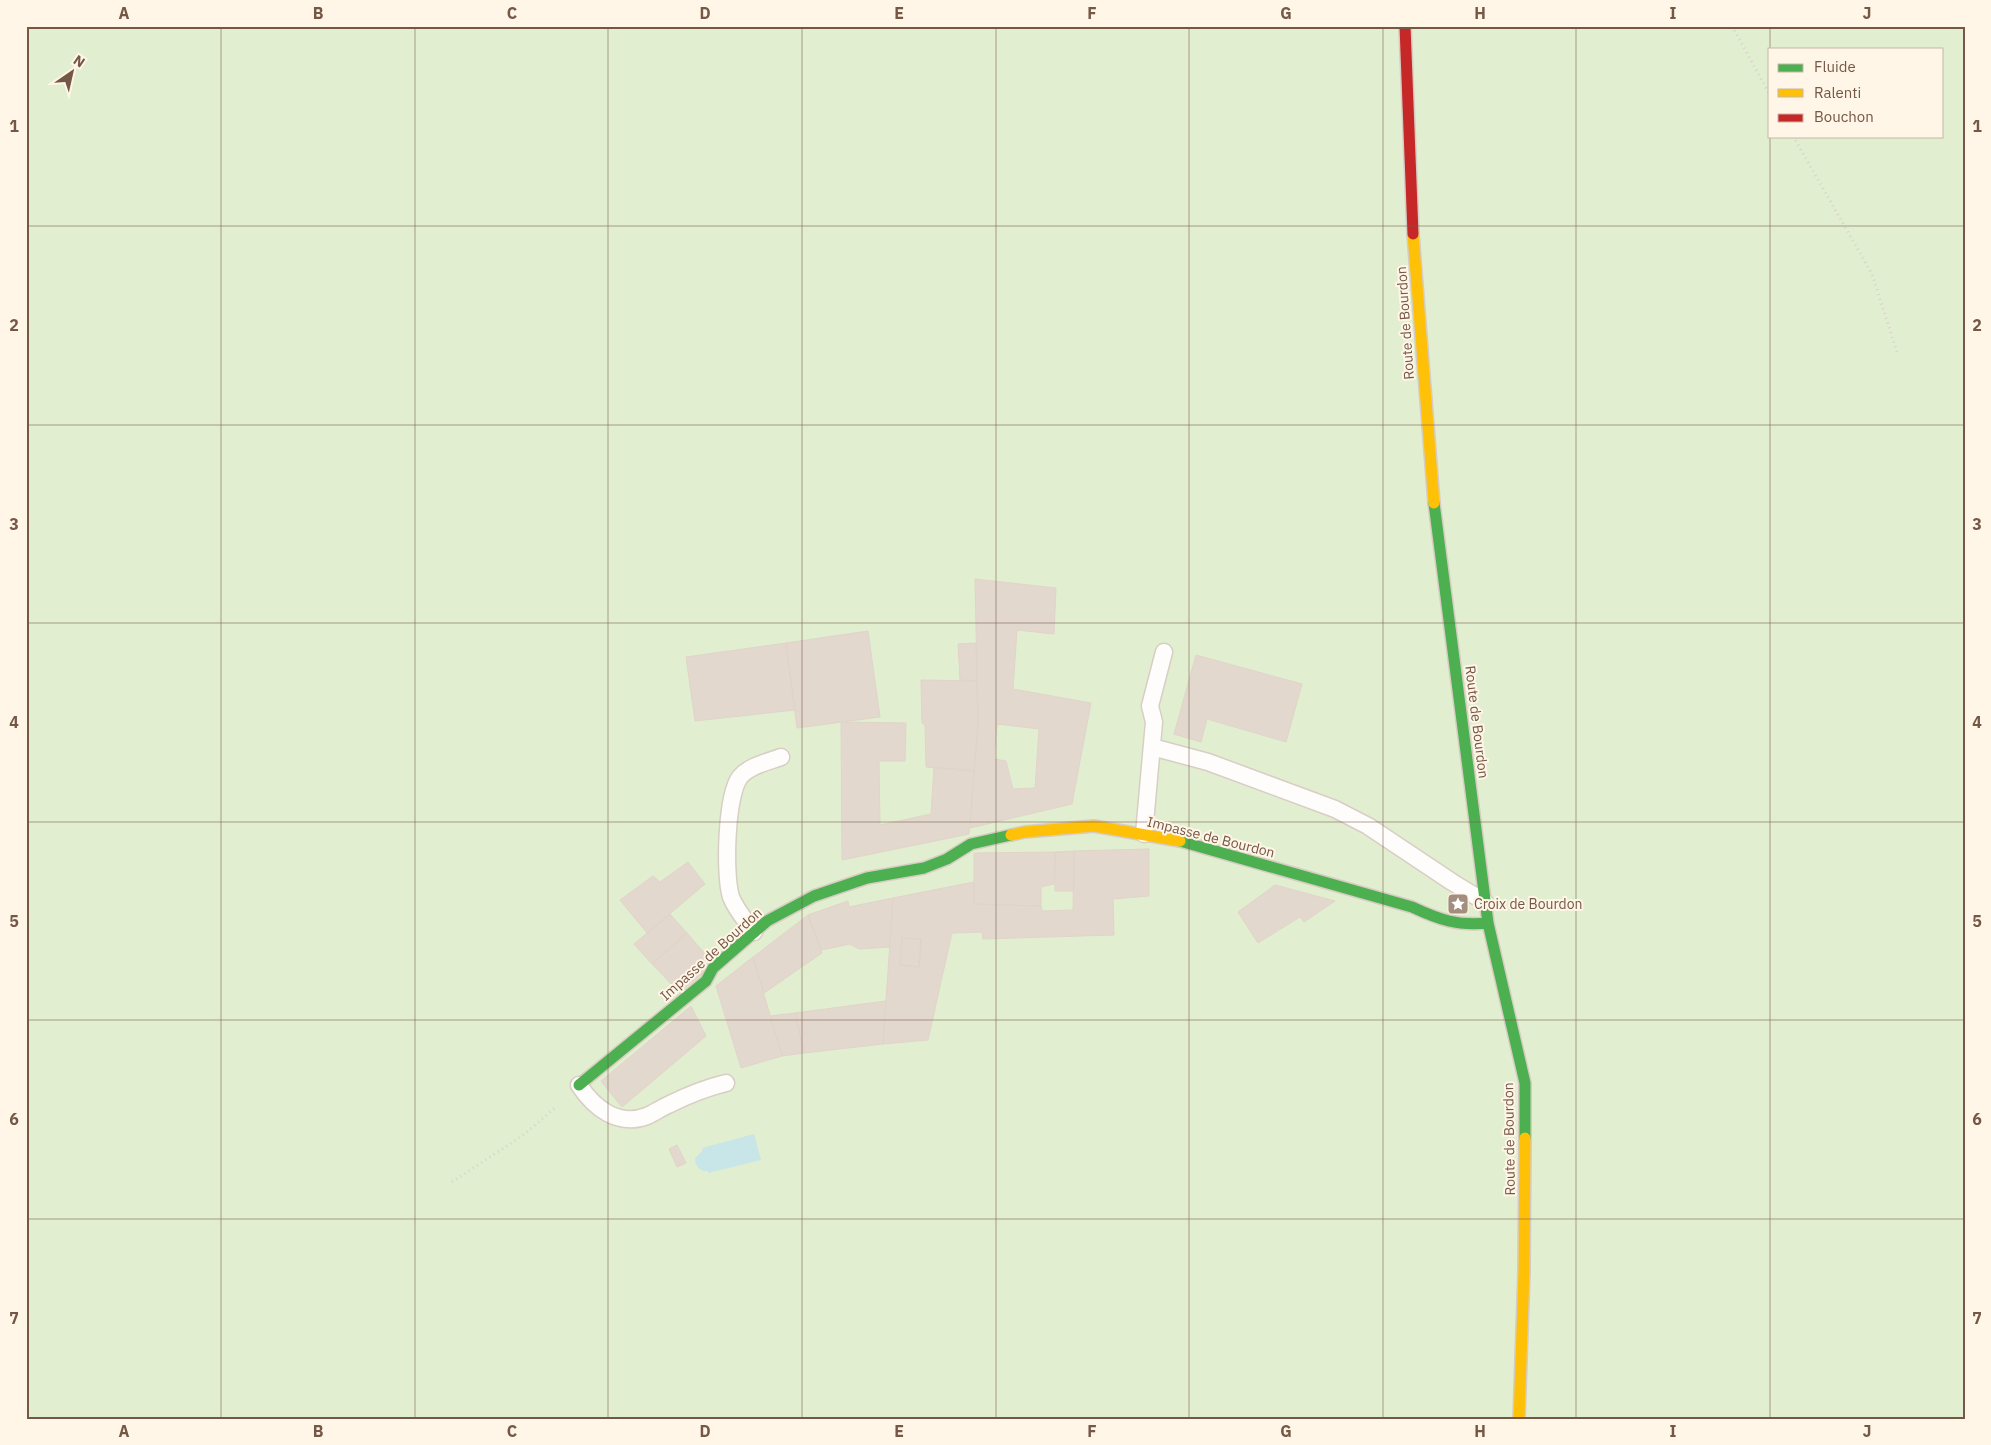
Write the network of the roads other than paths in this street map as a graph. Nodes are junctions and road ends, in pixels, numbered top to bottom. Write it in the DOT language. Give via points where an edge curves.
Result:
graph roads {
  1 [pos="1405,26"];
  2 [pos="1164,652"];
  3 [pos="1152,747"];
  4 [pos="781,757"];
  5 [pos="1144,834"];
  6 [pos="1485,902"];
  7 [pos="1488,923"];
  8 [pos="754,932"];
  9 [pos="726,1083"];
  10 [pos="579,1085"];
  11 [pos="1519,1419"];
  1 -- 6 [label="street, Route de Bourdon" via="1412,214 1433,497"];
  2 -- 3 [label="lane" via="1150,706 1154,722"];
  3 -- 5 [label="lane"];
  3 -- 6 [label="lane" via="1208,762 1335,808"];
  4 -- 8 [label="lane" via="751,768 741,776 735,785 730,807 727,872 732,897"];
  5 -- 7 [label="street, Impasse de Bourdon" via="1412,907 1442,921 1466,926"];
  5 -- 8 [label="street, Impasse de Bourdon" via="1094,826 1025,832 971,844 924,868 867,878 814,896 767,921"];
  6 -- 7 [label="street, Route de Bourdon"];
  7 -- 11 [label="street, Route de Bourdon" via="1525,1083"];
  8 -- 10 [label="street, Impasse de Bourdon" via="713,968 706,981"];
  9 -- 10 [label="lane" via="698,1091 646,1116 629,1120 600,1111"];
}
